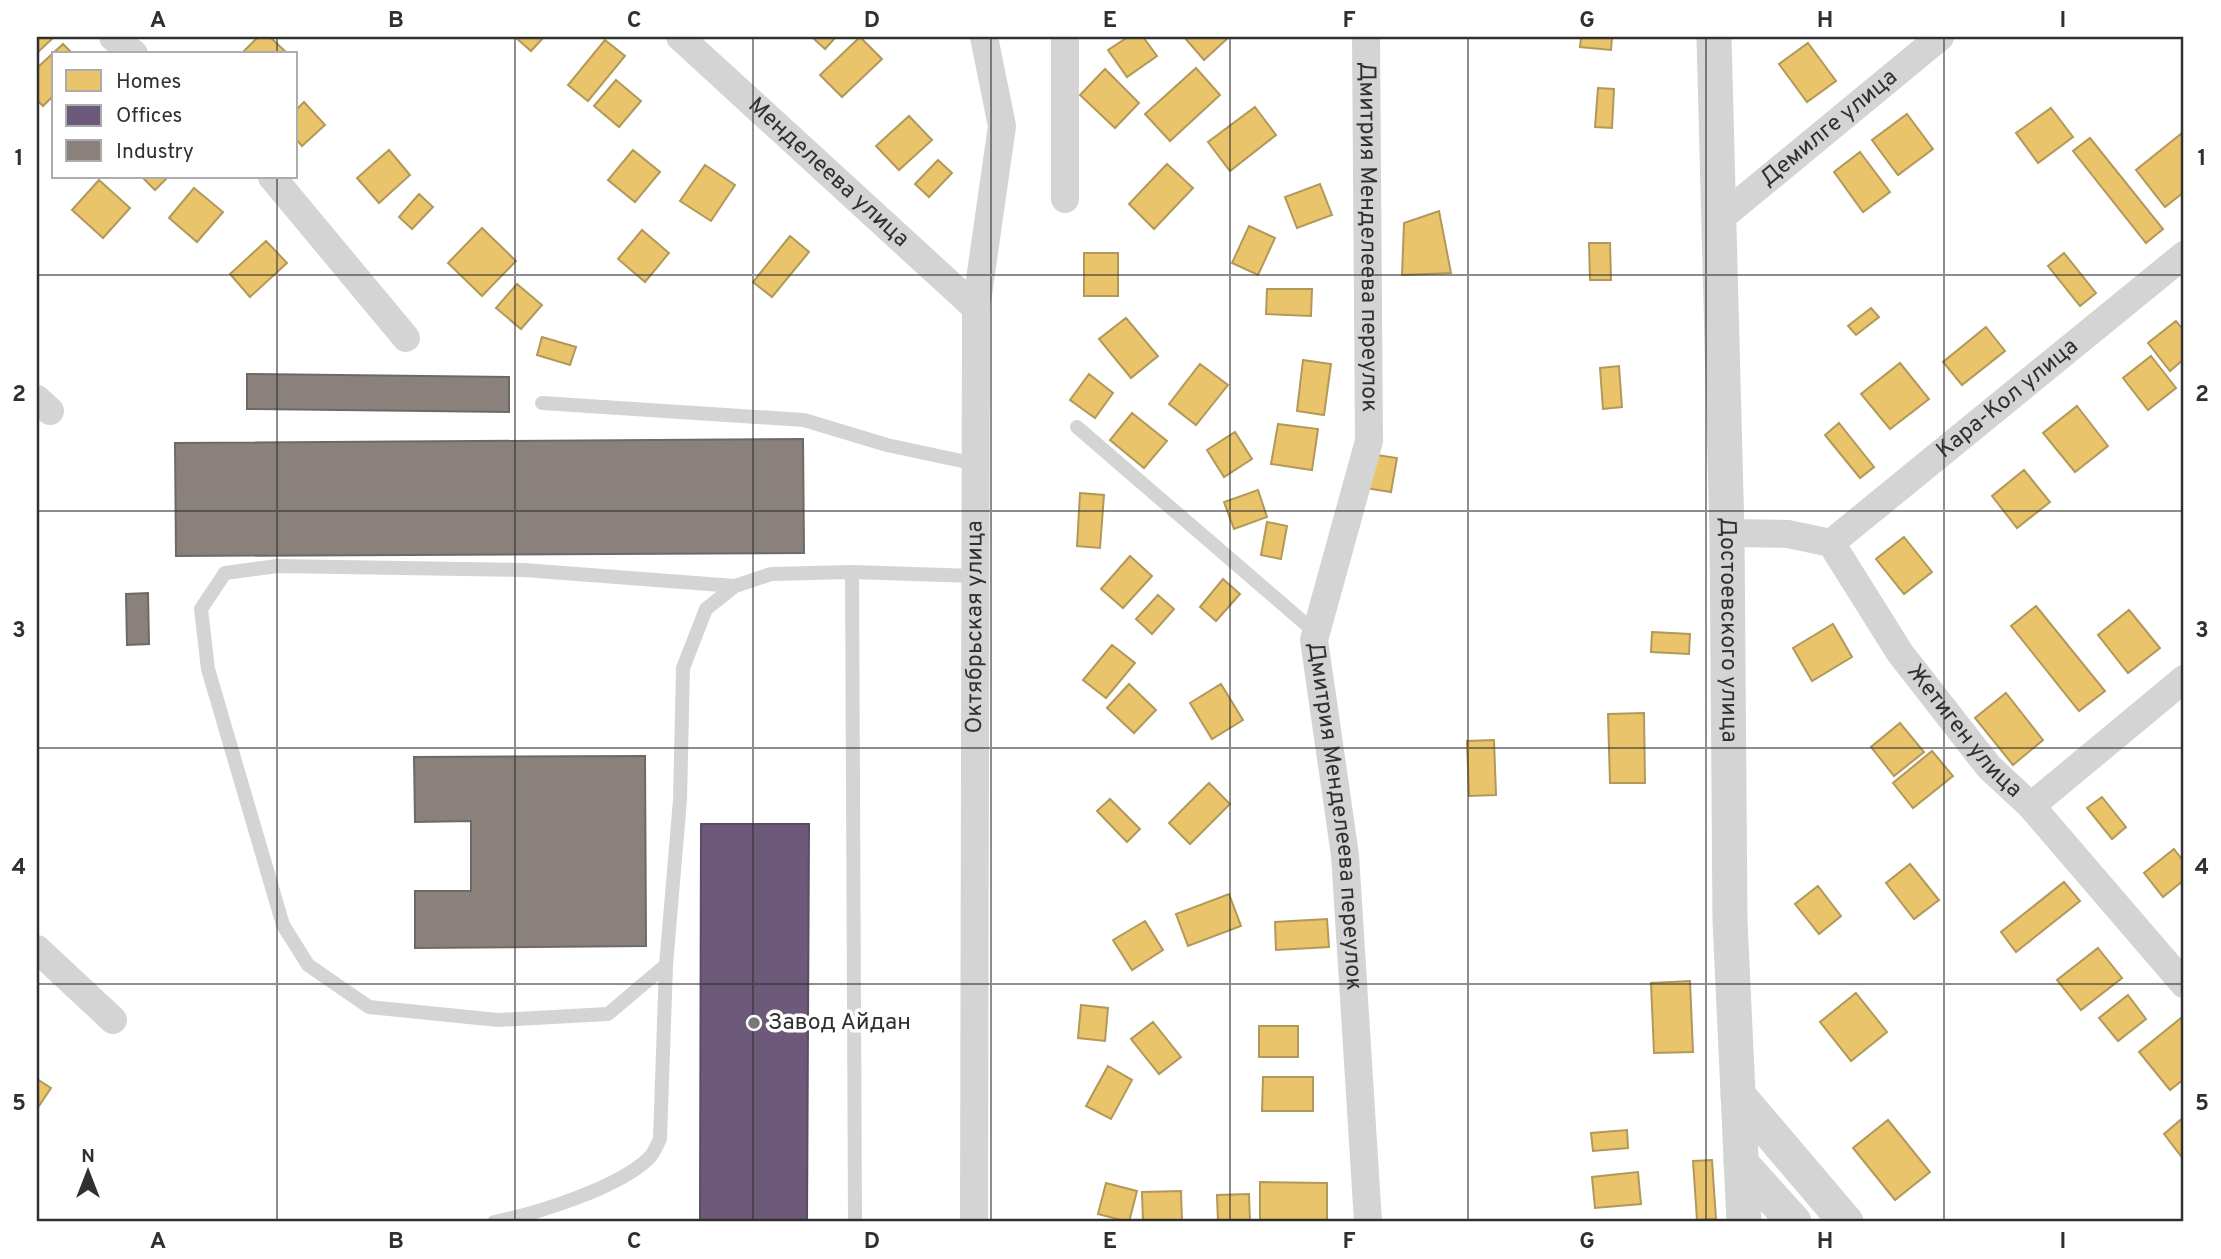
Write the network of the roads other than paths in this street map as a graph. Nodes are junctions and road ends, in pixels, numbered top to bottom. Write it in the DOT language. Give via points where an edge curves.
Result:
graph roads {
  1 [pos="114,37"];
  2 [pos="680,37"];
  3 [pos="984,37"];
  4 [pos="1065,37"];
  5 [pos="1366,37"];
  6 [pos="1714,37"];
  7 [pos="1940,37"];
  8 [pos="132,52"];
  9 [pos="273,178"];
  10 [pos="1065,199"];
  11 [pos="1718,220"];
  12 [pos="2184,255"];
  13 [pos="976,308"];
  14 [pos="406,338"];
  15 [pos="542,403"];
  16 [pos="1077,428"];
  17 [pos="976,464"];
  18 [pos="1727,533"];
  19 [pos="1830,542"];
  20 [pos="852,572"];
  21 [pos="975,576"];
  22 [pos="735,586"];
  23 [pos="1316,633"];
  24 [pos="2184,679"];
  25 [pos="2031,806"];
  26 [pos="37,949"];
  27 [pos="666,965"];
  28 [pos="2184,984"];
  29 [pos="113,1020"];
  30 [pos="1738,1095"];
  31 [pos="1796,1161"];
  32 [pos="1741,1163"];
  33 [pos="494,1222"];
  34 [pos="855,1222"];
  35 [pos="974,1222"];
  36 [pos="1368,1222"];
  37 [pos="1744,1222"];
  38 [pos="1794,1222"];
  39 [pos="1846,1222"];
  1 -- 8 [label="street"];
  2 -- 13 [label="street, Менделеева улица"];
  3 -- 13 [label="street, Октябрьская улица" via="1002,126"];
  4 -- 10 [label="street"];
  5 -- 23 [label="street, Дмитрия Менделеева переулок" via="1368,441"];
  6 -- 11 [label="street, Достоевского улица"];
  7 -- 11 [label="street, Демилге улица"];
  9 -- 14 [label="street"];
  11 -- 18 [label="street, Достоевского улица"];
  12 -- 19 [label="street, Кара-Кол улица"];
  13 -- 17 [label="street, Октябрьская улица"];
  15 -- 17 [label="lane" via="804,420 887,445"];
  16 -- 23 [label="lane"];
  17 -- 21 [label="street, Октябрьская улица"];
  18 -- 19 [label="street" via="1788,534"];
  18 -- 30 [label="street, Достоевского улица" via="1730,921"];
  19 -- 25 [label="street, Жетиген улица" via="1900,653 1989,767"];
  20 -- 21 [label="lane"];
  20 -- 22 [label="lane" via="771,574"];
  20 -- 34 [label="lane"];
  21 -- 35 [label="street, Октябрьская улица"];
  22 -- 27 [label="lane" via="706,609 683,668 680,800"];
  22 -- 27 [label="lane" via="524,570 277,565 225,573 201,609 208,669 283,925 308,965 369,1007 498,1020 608,1014"];
  23 -- 36 [label="street, Дмитрия Менделеева переулок" via="1345,855"];
  24 -- 25 [label="street"];
  25 -- 28 [label="street, Жетиген улица"];
  26 -- 29 [label="street"];
  27 -- 33 [label="lane" via="660,1139 650,1157 615,1182 522,1217"];
  30 -- 31 [label="street"];
  30 -- 32 [label="street, Достоевского улица"];
  31 -- 32 [label="street"];
  31 -- 39 [label="street"];
  32 -- 37 [label="street, Достоевского улица"];
  32 -- 38 [label="street"];
}
